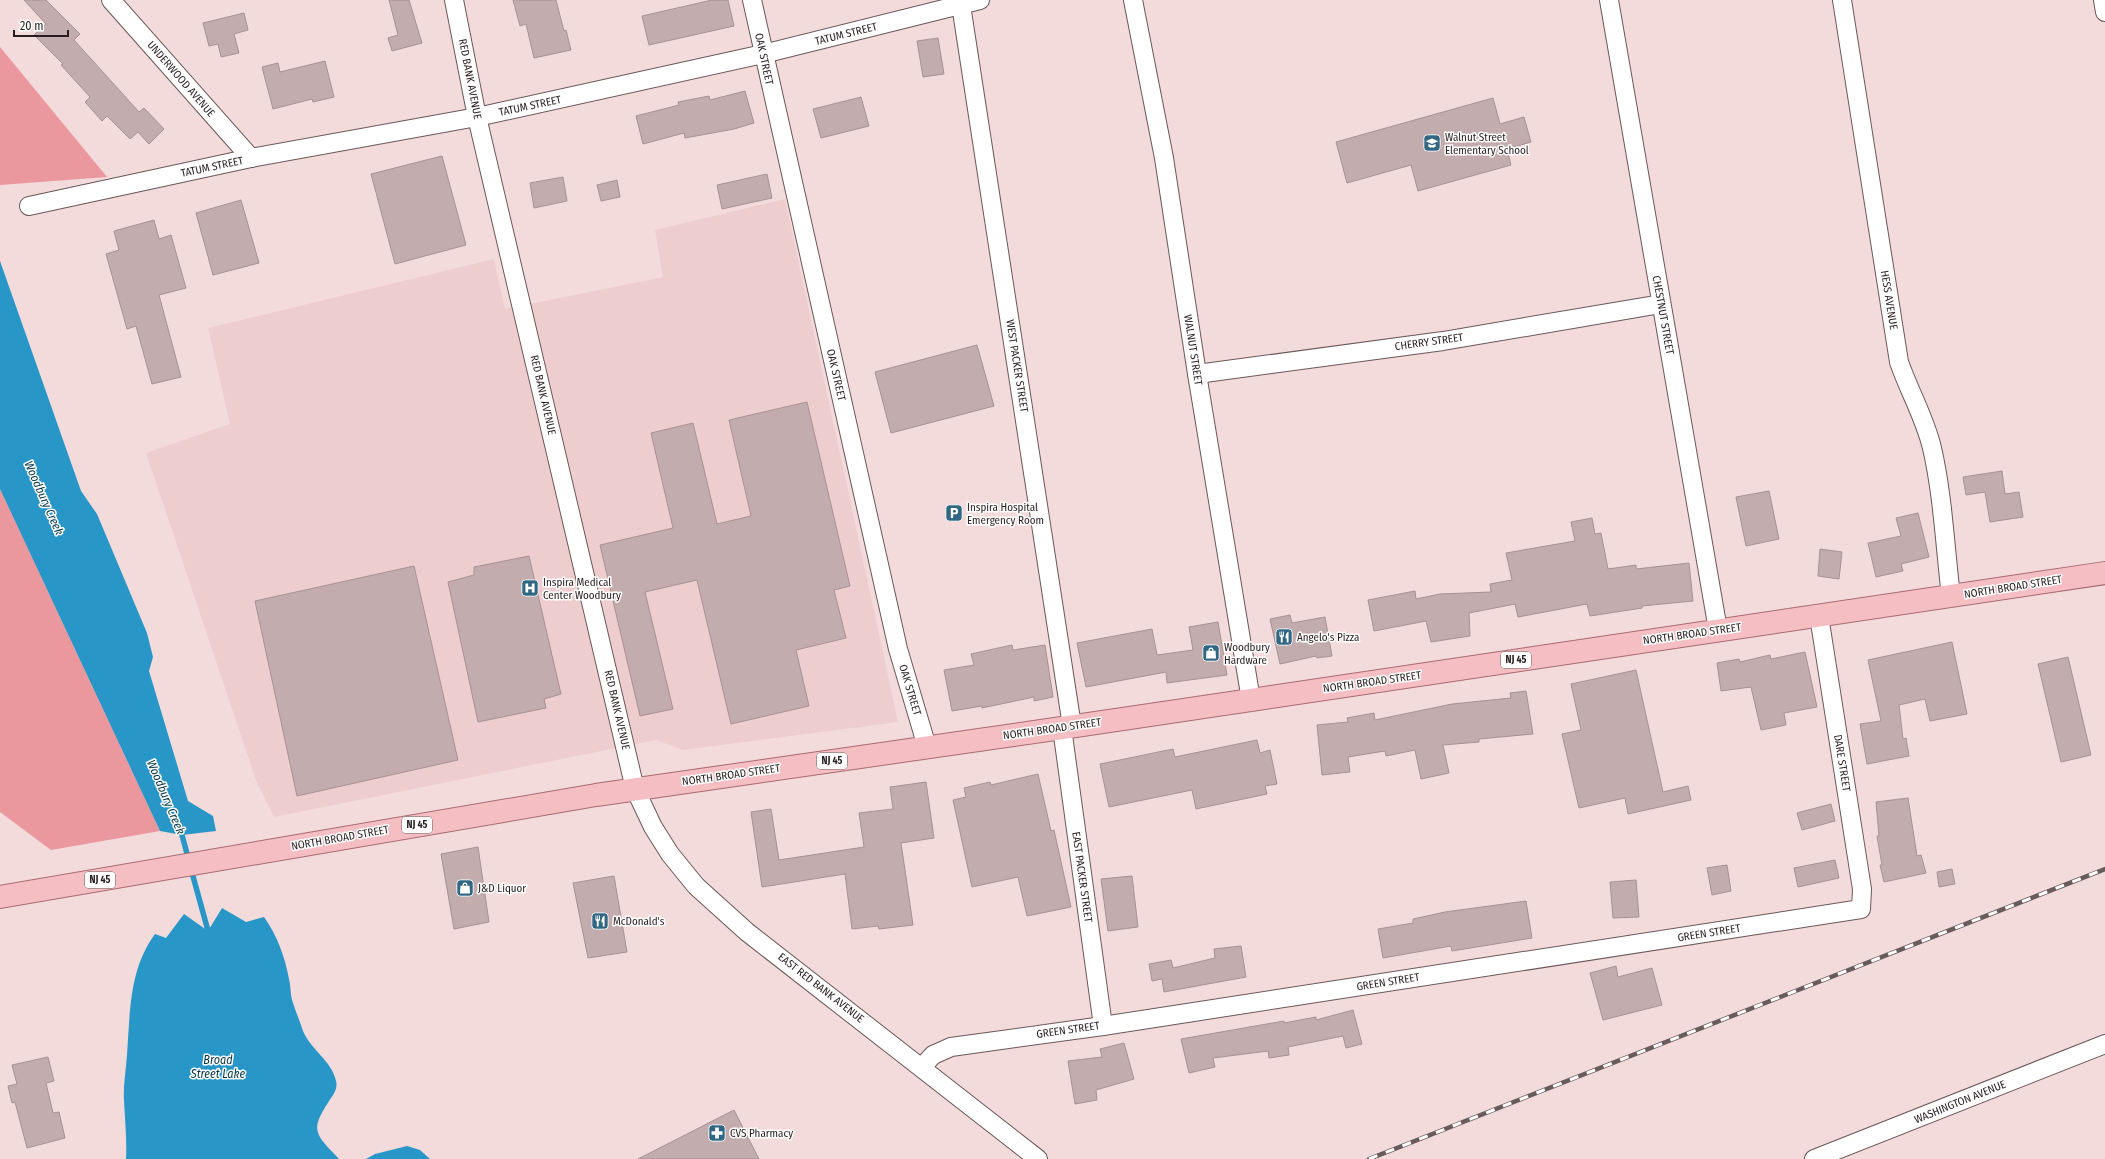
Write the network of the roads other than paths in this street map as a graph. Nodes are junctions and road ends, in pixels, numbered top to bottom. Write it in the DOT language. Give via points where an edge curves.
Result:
graph roads {
  1 [pos="111,0"];
  2 [pos="454,0"];
  3 [pos="752,0"];
  4 [pos="980,0"];
  5 [pos="1134,0"];
  6 [pos="1609,0"];
  7 [pos="1842,0"];
  8 [pos="2103,0"];
  9 [pos="961,5"];
  10 [pos="2105,12"];
  11 [pos="763,54"];
  12 [pos="477,118"];
  13 [pos="251,158"];
  14 [pos="29,206"];
  15 [pos="1661,304"];
  16 [pos="1197,374"];
  17 [pos="2105,573"];
  18 [pos="1951,596"];
  19 [pos="1819,616"];
  20 [pos="1718,630"];
  21 [pos="1251,700"];
  22 [pos="1067,727"];
  23 [pos="927,747"];
  24 [pos="635,789"];
  25 [pos="0,897"];
  26 [pos="1861,909"];
  27 [pos="1103,1026"];
  28 [pos="2105,1044"];
  29 [pos="922,1067"];
  30 [pos="1038,1159"];
  31 [pos="1814,1159"];
  1 -- 13 [label="street, UNDERWOOD AVENUE"];
  2 -- 12 [label="street, RED BANK AVENUE"];
  3 -- 11 [label="street, OAK STREET"];
  4 -- 9 [label="street, TATUM STREET"];
  5 -- 16 [label="street, WALNUT STREET" via="1164,158"];
  6 -- 15 [label="street, CHESTNUT STREET"];
  7 -- 18 [label="street, HESS AVENUE" via="1899,362 1932,447"];
  8 -- 10 [label="street"];
  9 -- 11 [label="street, TATUM STREET"];
  9 -- 22 [label="street, WEST PACKER STREET"];
  11 -- 12 [label="street, TATUM STREET"];
  11 -- 23 [label="street, OAK STREET" via="898,649"];
  12 -- 13 [label="street, TATUM STREET"];
  12 -- 24 [label="street, RED BANK AVENUE"];
  13 -- 14 [label="street, TATUM STREET"];
  15 -- 16 [label="street, CHERRY STREET" via="1443,341"];
  15 -- 20 [label="street, CHESTNUT STREET"];
  16 -- 21 [label="street, WALNUT STREET"];
  17 -- 18 [label="main road, NORTH BROAD STREET / NJ 45"];
  18 -- 19 [label="main road, NORTH BROAD STREET / NJ 45"];
  19 -- 20 [label="main road, NORTH BROAD STREET / NJ 45"];
  19 -- 26 [label="street, DARE STREET" via="1862,889"];
  20 -- 21 [label="main road, NORTH BROAD STREET / NJ 45"];
  21 -- 22 [label="main road, NORTH BROAD STREET / NJ 45"];
  22 -- 23 [label="main road, NORTH BROAD STREET / NJ 45"];
  22 -- 27 [label="street, EAST PACKER STREET"];
  23 -- 24 [label="main road, NORTH BROAD STREET / NJ 45"];
  24 -- 25 [label="main road, NORTH BROAD STREET / NJ 45"];
  24 -- 29 [label="street, EAST RED BANK AVENUE" via="653,827 670,854 696,886 747,932"];
  26 -- 27 [label="street, GREEN STREET"];
  27 -- 29 [label="street, GREEN STREET" via="951,1047 933,1055"];
  28 -- 31 [label="street, WASHINGTON AVENUE"];
  29 -- 30 [label="street, EAST RED BANK AVENUE"];
}
